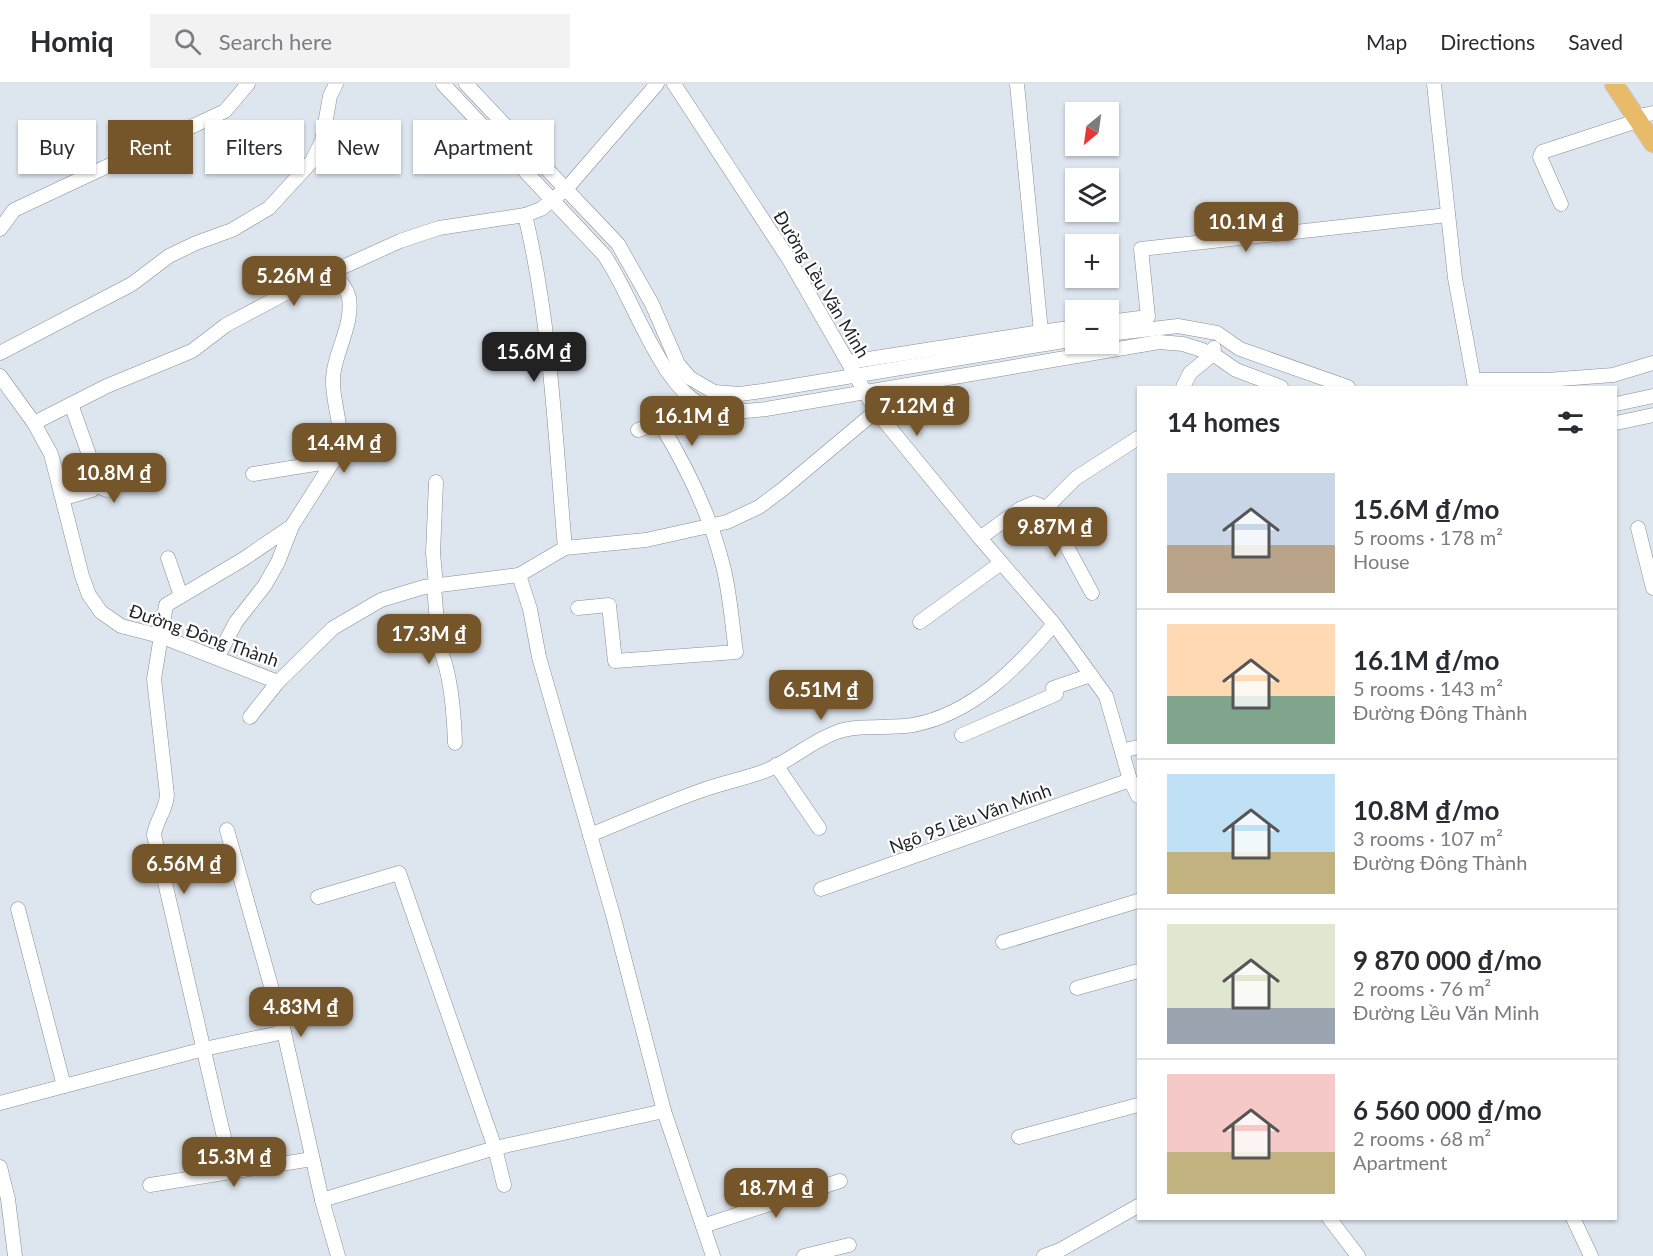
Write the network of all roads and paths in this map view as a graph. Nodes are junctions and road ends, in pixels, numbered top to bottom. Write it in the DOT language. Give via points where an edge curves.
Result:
graph roads {
  1 [pos="248,84"];
  2 [pos="336,84"];
  3 [pos="443,84"];
  4 [pos="466,84"];
  5 [pos="657,84"];
  6 [pos="674,84"];
  7 [pos="1017,84"];
  8 [pos="1434,84"];
  9 [pos="1614,84"];
  10 [pos="1641,117"];
  11 [pos="1653,143"];
  12 [pos="567,188"];
  13 [pos="552,202"];
  14 [pos="1562,204"];
  15 [pos="525,214"];
  16 [pos="1448,215"];
  17 [pos="0,229"];
  18 [pos="332,270"];
  19 [pos="1119,321"];
  20 [pos="660,323"];
  21 [pos="1065,329"];
  22 [pos="645,331"];
  23 [pos="1041,332"];
  24 [pos="1119,333"];
  25 [pos="1217,333"];
  26 [pos="1065,340"];
  27 [pos="0,353"];
  28 [pos="1213,354"];
  29 [pos="1653,363"];
  30 [pos="852,368"];
  31 [pos="0,375"];
  32 [pos="1474,384"];
  33 [pos="1184,386"];
  34 [pos="1278,386"];
  35 [pos="1345,386"];
  36 [pos="5,393"];
  37 [pos="866,394"];
  38 [pos="1653,396"];
  39 [pos="71,404"];
  40 [pos="1617,404"];
  41 [pos="876,411"];
  42 [pos="1653,415"];
  43 [pos="34,423"];
  44 [pos="1617,423"];
  45 [pos="638,430"];
  46 [pos="1137,444"];
  47 [pos="334,461"];
  48 [pos="253,474"];
  49 [pos="132,480"];
  50 [pos="436,482"];
  51 [pos="96,486"];
  52 [pos="64,498"];
  53 [pos="1046,508"];
  54 [pos="292,526"];
  55 [pos="710,527"];
  56 [pos="1638,528"];
  57 [pos="980,538"];
  58 [pos="565,548"];
  59 [pos="168,558"];
  60 [pos="1001,563"];
  61 [pos="519,575"];
  62 [pos="1652,579"];
  63 [pos="435,587"];
  64 [pos="1092,593"];
  65 [pos="181,596"];
  66 [pos="578,608"];
  67 [pos="920,622"];
  68 [pos="1054,624"];
  69 [pos="160,636"];
  70 [pos="217,658"];
  71 [pos="1091,675"];
  72 [pos="278,682"];
  73 [pos="250,717"];
  74 [pos="962,735"];
  75 [pos="455,743"];
  76 [pos="1137,747"];
  77 [pos="1122,751"];
  78 [pos="776,765"];
  79 [pos="1130,780"];
  80 [pos="1137,794"];
  81 [pos="819,828"];
  82 [pos="227,830"];
  83 [pos="590,835"];
  84 [pos="821,890"];
  85 [pos="318,897"];
  86 [pos="1137,901"];
  87 [pos="18,909"];
  88 [pos="1004,942"];
  89 [pos="1137,971"];
  90 [pos="1077,988"];
  91 [pos="284,1032"];
  92 [pos="204,1049"];
  93 [pos="64,1086"];
  94 [pos="0,1103"];
  95 [pos="1137,1105"];
  96 [pos="664,1111"];
  97 [pos="1019,1137"];
  98 [pos="495,1148"];
  99 [pos="312,1159"];
  100 [pos="0,1167"];
  101 [pos="232,1172"];
  102 [pos="840,1181"];
  103 [pos="150,1185"];
  104 [pos="504,1185"];
  105 [pos="322,1200"];
  106 [pos="1137,1207"];
  107 [pos="1330,1220"];
  108 [pos="1575,1220"];
  109 [pos="703,1226"];
  110 [pos="849,1245"];
  111 [pos="1353,1255"];
  112 [pos="15,1256"];
  113 [pos="338,1256"];
  114 [pos="713,1256"];
  115 [pos="804,1256"];
  116 [pos="1044,1256"];
  117 [pos="1591,1256"];
  1 -- 17 [label="street" via="225,111 14,210"];
  2 -- 27 [label="street" via="322,141 312,161 269,208 232,230 169,256 132,284"];
  3 -- 13 [label="street"];
  4 -- 12 [label="street"];
  5 -- 12 [label="street"];
  6 -- 30 [label="street, Đường Lều Văn Minh" via="790,261"];
  7 -- 23 [label="street"];
  8 -- 16 [label="street"];
  9 -- 10 [label="main road"];
  10 -- 11 [label="main road"];
  10 -- 14 [label="street" via="1542,152 1540,157"];
  12 -- 13 [label="street"];
  12 -- 20 [label="street" via="618,244"];
  13 -- 15 [label="street"];
  13 -- 22 [label="street" via="604,255 625,287"];
  15 -- 18 [label="street" via="439,228"];
  15 -- 58 [label="street" via="548,361"];
  16 -- 19 [label="street" via="1141,249 1148,317"];
  16 -- 32 [label="street"];
  18 -- 39 [label="street" via="226,325 192,351"];
  18 -- 47 [label="street" via="349,298 346,329 334,371 341,446"];
  20 -- 22 [label="street"];
  20 -- 30 [label="street" via="678,364 690,378 714,392 740,394"];
  21 -- 23 [label="street"];
  22 -- 37 [label="street" via="676,385 689,398 707,407 745,412"];
  23 -- 30 [label="street" via="928,349"];
  24 -- 25 [label="street" via="1178,326"];
  25 -- 28 [label="street"];
  25 -- 35 [label="street" via="1240,349"];
  26 -- 30 [label="street"];
  28 -- 33 [label="street" via="1191,373"];
  28 -- 34 [label="street" via="1236,370"];
  28 -- 37 [label="street" via="1183,344 1159,342"];
  29 -- 32 [label="street" via="1613,375"];
  30 -- 37 [label="street, Đường Lều Văn Minh"];
  31 -- 36 [label="street, Đường Đông Thành"];
  36 -- 43 [label="street, Đường Đông Thành"];
  37 -- 41 [label="street, Đường Lều Văn Minh"];
  38 -- 40 [label="street"];
  39 -- 43 [label="street"];
  39 -- 51 [label="street" via="98,480"];
  41 -- 55 [label="street, Đường Đông Thành" via="759,507"];
  41 -- 57 [label="street, Đường Lều Văn Minh"];
  42 -- 44 [label="street"];
  43 -- 52 [label="street, Đường Đông Thành" via="51,454"];
  45 -- 55 [label="street" via="660,423"];
  46 -- 53 [label="street" via="1104,458 1076,478"];
  47 -- 48 [label="street"];
  47 -- 54 [label="street"];
  49 -- 51 [label="street" via="106,490"];
  50 -- 63 [label="street"];
  51 -- 52 [label="street"];
  52 -- 69 [label="street, Đường Đông Thành" via="82,576 101,612 121,626"];
  53 -- 57 [label="street" via="1034,503 1020,508"];
  53 -- 64 [label="street"];
  54 -- 65 [label="street"];
  54 -- 70 [label="street" via="265,585 236,622"];
  55 -- 58 [label="street, Đường Đông Thành" via="646,540"];
  55 -- 66 [label="street" via="724,567 736,652 615,661 609,605"];
  56 -- 62 [label="street"];
  57 -- 60 [label="street, Đường Lều Văn Minh"];
  58 -- 61 [label="street, Đường Đông Thành"];
  59 -- 65 [label="street"];
  60 -- 67 [label="street"];
  60 -- 68 [label="street, Đường Lều Văn Minh"];
  61 -- 63 [label="street, Đường Đông Thành"];
  61 -- 83 [label="street"];
  63 -- 72 [label="street, Đường Đông Thành" via="381,600 333,628"];
  63 -- 75 [label="street" via="435,640 444,653 454,709"];
  65 -- 69 [label="street" via="166,605"];
  68 -- 71 [label="street, Đường Lều Văn Minh"];
  68 -- 78 [label="street" via="1008,673 956,710 916,724 839,730"];
  69 -- 70 [label="street, Đường Đông Thành"];
  69 -- 92 [label="street" via="154,679 167,807 155,826 154,836"];
  70 -- 72 [label="street, Đường Đông Thành"];
  71 -- 74 [label="street" via="1053,688 1056,694"];
  71 -- 77 [label="street, Đường Lều Văn Minh" via="1106,696"];
  72 -- 73 [label="street"];
  76 -- 77 [label="street"];
  77 -- 79 [label="street, Đường Lều Văn Minh"];
  78 -- 81 [label="street"];
  78 -- 83 [label="street"];
  79 -- 80 [label="street, Đường Lều Văn Minh"];
  79 -- 84 [label="street, Ngõ 95 Lều Văn Minh"];
  82 -- 91 [label="street"];
  83 -- 96 [label="street"];
  85 -- 98 [label="street" via="399,873"];
  86 -- 88 [label="street"];
  87 -- 93 [label="street"];
  89 -- 90 [label="street"];
  91 -- 92 [label="street"];
  91 -- 99 [label="street"];
  92 -- 93 [label="street"];
  92 -- 101 [label="street"];
  93 -- 94 [label="street"];
  95 -- 97 [label="street"];
  96 -- 98 [label="street"];
  96 -- 109 [label="street"];
  98 -- 104 [label="street"];
  98 -- 105 [label="street"];
  99 -- 101 [label="street"];
  99 -- 105 [label="street"];
  100 -- 112 [label="street"];
  101 -- 103 [label="street"];
  102 -- 109 [label="street"];
  105 -- 113 [label="street"];
  106 -- 116 [label="street"];
  107 -- 111 [label="street"];
  108 -- 117 [label="street"];
  109 -- 114 [label="street"];
  110 -- 115 [label="street"];
}
